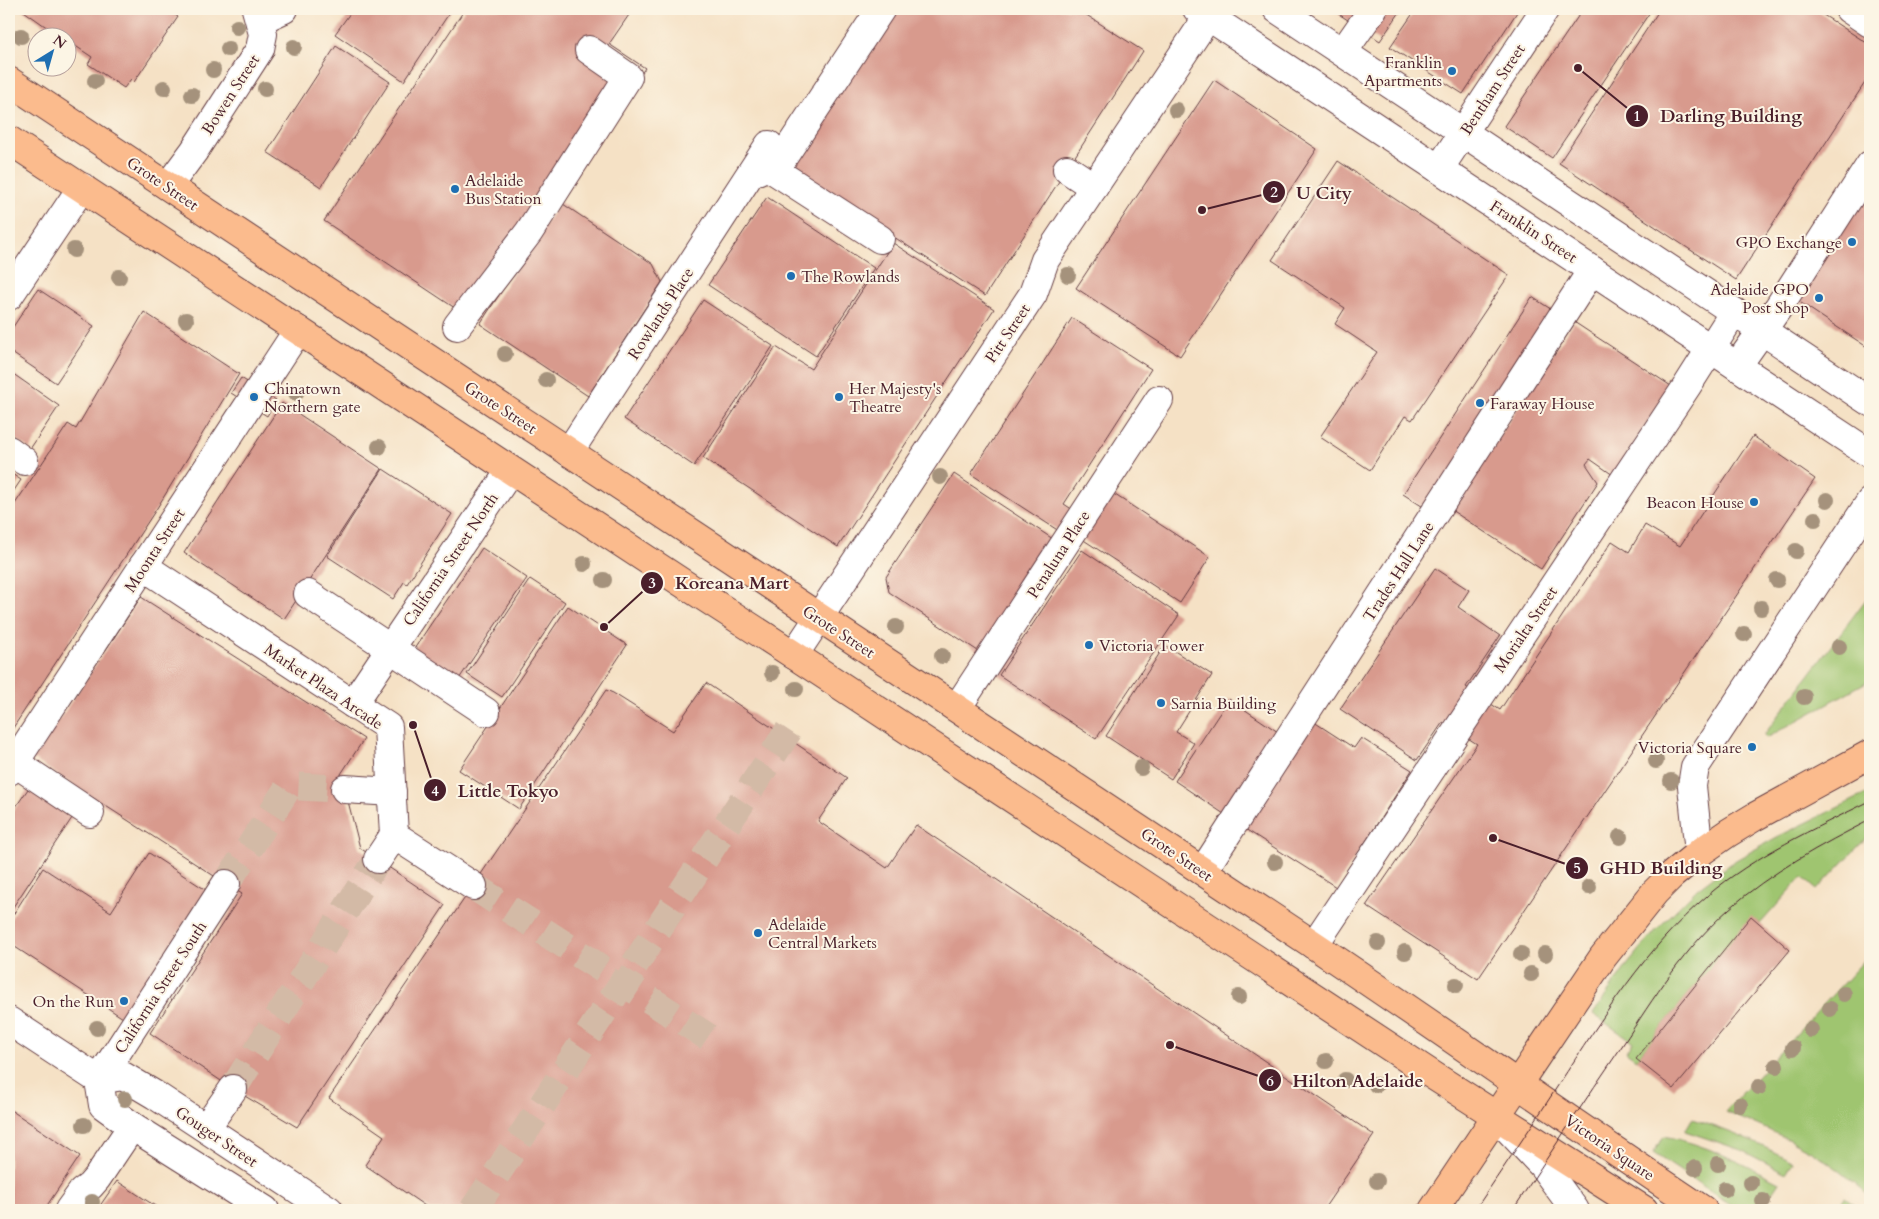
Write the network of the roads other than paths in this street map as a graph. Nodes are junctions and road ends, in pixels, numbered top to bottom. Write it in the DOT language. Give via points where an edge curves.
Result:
graph roads {
  1 [pos="284,9"];
  2 [pos="881,9"];
  3 [pos="1277,9"];
  4 [pos="1372,9"];
  5 [pos="1545,9"];
  6 [pos="1849,9"];
  7 [pos="1206,11"];
  8 [pos="258,14"];
  9 [pos="1870,23"];
  10 [pos="589,50"];
  11 [pos="1343,52"];
  12 [pos="9,81"];
  13 [pos="1464,133"];
  14 [pos="9,140"];
  15 [pos="762,162"];
  16 [pos="1870,165"];
  17 [pos="1067,169"];
  18 [pos="1439,169"];
  19 [pos="168,186"];
  20 [pos="82,187"];
  21 [pos="1094,187"];
  22 [pos="880,239"];
  23 [pos="1592,270"];
  24 [pos="9,296"];
  25 [pos="1734,312"];
  26 [pos="456,326"];
  27 [pos="298,330"];
  28 [pos="1762,330"];
  29 [pos="1711,348"];
  30 [pos="1737,366"];
  31 [pos="1159,400"];
  32 [pos="1870,402"];
  33 [pos="569,452"];
  34 [pos="1870,454"];
  35 [pos="510,471"];
  36 [pos="1870,502"];
  37 [pos="144,566"];
  38 [pos="308,594"];
  39 [pos="818,617"];
  40 [pos="390,647"];
  41 [pos="794,654"];
  42 [pos="353,704"];
  43 [pos="957,708"];
  44 [pos="486,712"];
  45 [pos="1870,754"];
  46 [pos="12,767"];
  47 [pos="345,790"];
  48 [pos="392,792"];
  49 [pos="90,812"];
  50 [pos="394,835"];
  51 [pos="1699,853"];
  52 [pos="378,860"];
  53 [pos="1203,872"];
  54 [pos="473,886"];
  55 [pos="223,888"];
  56 [pos="1314,945"];
  57 [pos="9,1021"];
  58 [pos="99,1080"];
  59 [pos="1517,1083"];
  60 [pos="233,1089"];
  61 [pos="1496,1116"];
  62 [pos="132,1126"];
  63 [pos="206,1128"];
  64 [pos="69,1210"];
  65 [pos="265,1210"];
  66 [pos="330,1210"];
  67 [pos="1433,1210"];
  68 [pos="1575,1210"];
  69 [pos="1644,1210"];
  70 [pos="1703,1210"];
  1 -- 8 [label="street, Bowen Street"];
  2 -- 15 [label="street" via="782,159"];
  3 -- 11 [label="street"];
  4 -- 11 [label="street"];
  5 -- 13 [label="street, Bentham Street"];
  6 -- 9 [label="street"];
  7 -- 18 [label="street, Franklin Street"];
  7 -- 21 [label="street, Pitt Street"];
  8 -- 19 [label="street, Bowen Street" via="263,34 260,49"];
  10 -- 26 [label="street" via="628,77 529,232"];
  11 -- 13 [label="street"];
  12 -- 19 [label="main road, Grote Street"];
  13 -- 18 [label="street, Bentham Street"];
  13 -- 25 [label="street"];
  14 -- 20 [label="main road"];
  15 -- 22 [label="street"];
  15 -- 33 [label="street, Rowlands Place"];
  16 -- 28 [label="street"];
  17 -- 21 [label="street"];
  18 -- 23 [label="street, Franklin Street"];
  19 -- 33 [label="main road, Grote Street"];
  20 -- 24 [label="street"];
  20 -- 27 [label="main road"];
  21 -- 39 [label="street, Pitt Street" via="1045,260 1033,294"];
  23 -- 29 [label="street, Franklin Street"];
  23 -- 53 [label="street, Trades Hall Lane"];
  25 -- 28 [label="street"];
  25 -- 29 [label="street, Morialta Street"];
  27 -- 35 [label="main road"];
  27 -- 37 [label="street, Moonta Street"];
  28 -- 30 [label="street"];
  28 -- 32 [label="street"];
  29 -- 30 [label="street, Franklin Street"];
  29 -- 56 [label="street, Morialta Street"];
  30 -- 34 [label="street, Franklin Street"];
  31 -- 43 [label="street, Penaluna Place"];
  33 -- 39 [label="main road, Grote Street"];
  35 -- 40 [label="street, California Street North"];
  35 -- 41 [label="main road"];
  36 -- 51 [label="street" via="1695,767 1692,786"];
  37 -- 42 [label="street, Market Plaza Arcade"];
  37 -- 46 [label="street, Moonta Street"];
  38 -- 40 [label="street"];
  39 -- 41 [label="street, Pitt Street"];
  39 -- 43 [label="main road, Grote Street"];
  40 -- 42 [label="street, California Street North"];
  40 -- 44 [label="street"];
  41 -- 61 [label="main road"];
  42 -- 48 [label="street, Market Plaza Arcade" via="388,727"];
  43 -- 53 [label="main road, Grote Street"];
  45 -- 51 [label="main road" via="1756,816"];
  46 -- 49 [label="street"];
  47 -- 48 [label="street"];
  48 -- 50 [label="street, Market Plaza Arcade"];
  50 -- 52 [label="street"];
  50 -- 54 [label="street"];
  51 -- 59 [label="main road" via="1655,892 1627,926"];
  53 -- 56 [label="main road, Grote Street"];
  55 -- 58 [label="street, California Street South"];
  56 -- 59 [label="main road, Grote Street"];
  57 -- 58 [label="street"];
  58 -- 62 [label="street" via="103,1105"];
  58 -- 63 [label="street, Gouger Street" via="123,1076"];
  59 -- 61 [label="main road"];
  59 -- 70 [label="main road, Victoria Square"];
  60 -- 63 [label="street"];
  61 -- 67 [label="main road"];
  61 -- 68 [label="street" via="1542,1165"];
  61 -- 69 [label="main road, Victoria Square"];
  62 -- 64 [label="street" via="97,1178"];
  62 -- 65 [label="street"];
  63 -- 66 [label="street, Gouger Street"];
}
